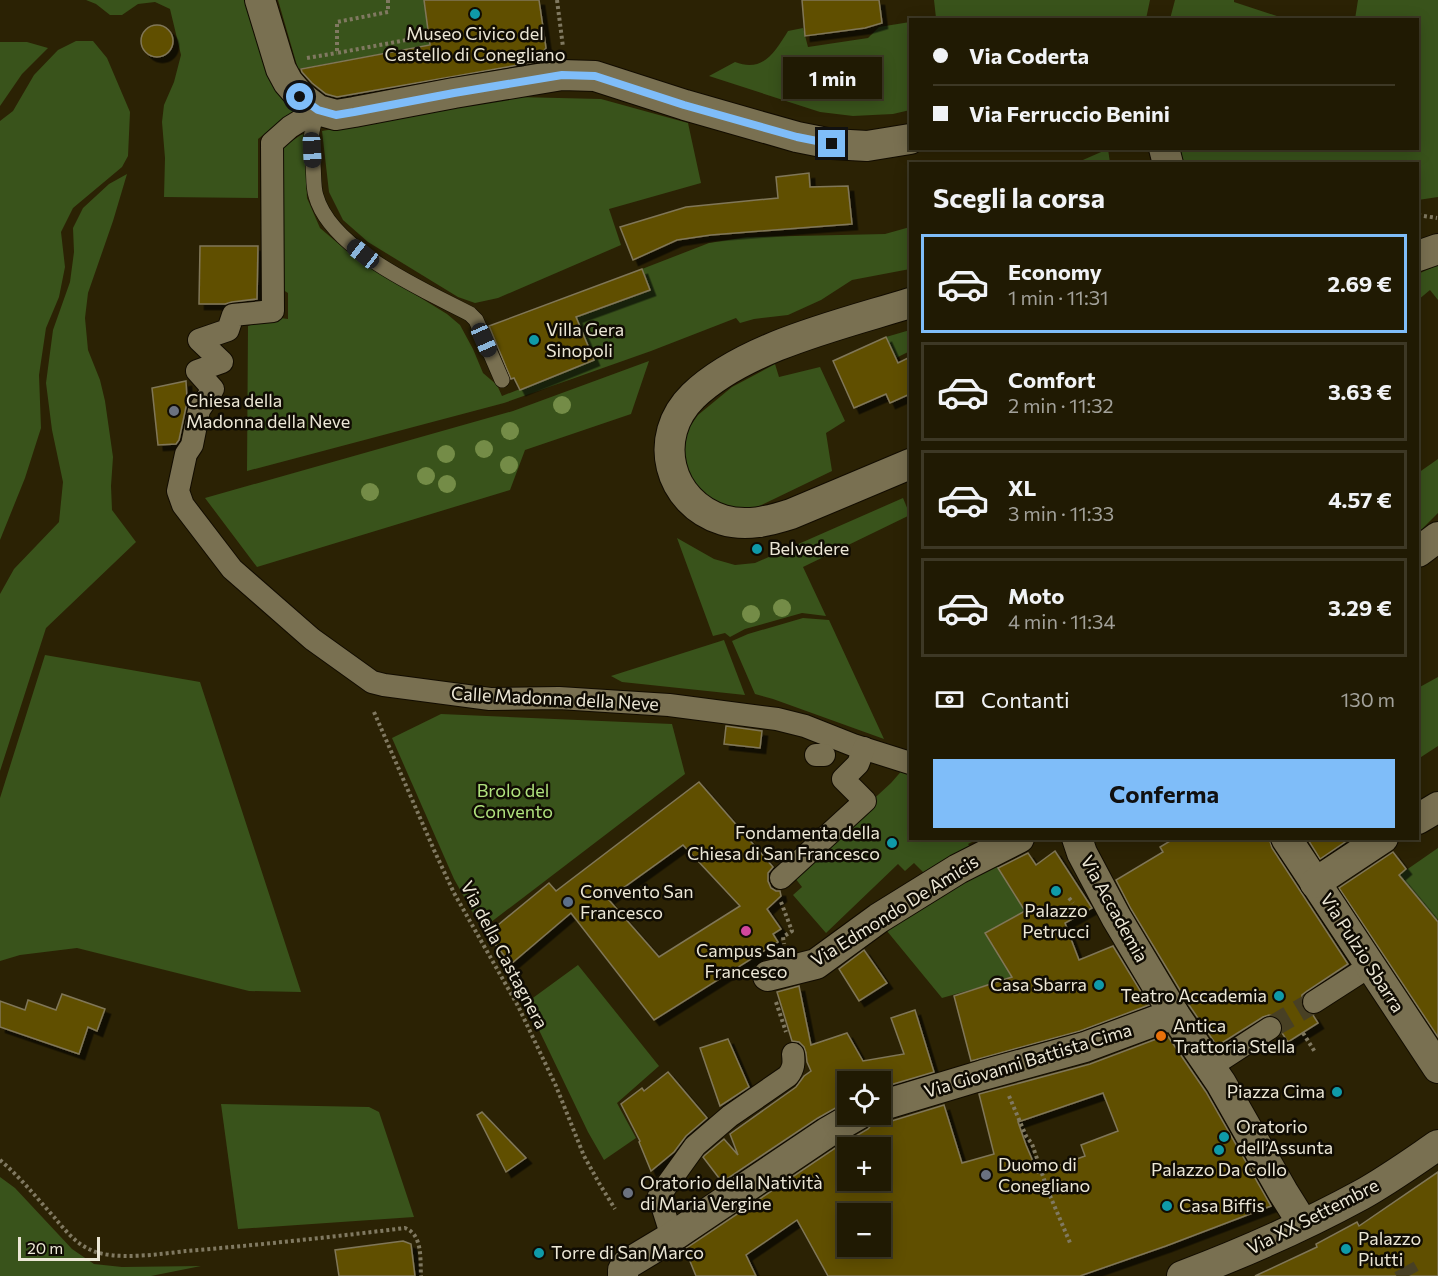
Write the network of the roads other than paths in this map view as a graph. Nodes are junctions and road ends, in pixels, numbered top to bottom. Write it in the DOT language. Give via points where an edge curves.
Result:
graph roads {
  1 [pos="260,0"];
  2 [pos="318,110"];
  3 [pos="909,139"];
  4 [pos="1438,249"];
  5 [pos="1419,256"];
  6 [pos="909,303"];
  7 [pos="502,380"];
  8 [pos="909,464"];
  9 [pos="1438,537"];
  10 [pos="1419,551"];
  11 [pos="856,760"];
  12 [pos="909,763"];
  13 [pos="1438,807"];
  14 [pos="1419,818"];
  15 [pos="1015,840"];
  16 [pos="1078,840"];
  17 [pos="1287,840"];
  18 [pos="1380,840"];
  19 [pos="1315,883"];
  20 [pos="780,888"];
  21 [pos="1370,966"];
  22 [pos="768,976"];
  23 [pos="1314,1002"];
  24 [pos="1174,1014"];
  25 [pos="1270,1028"];
  26 [pos="793,1054"];
  27 [pos="1210,1067"];
  28 [pos="1438,1068"];
  29 [pos="891,1103"];
  30 [pos="840,1125"];
  31 [pos="1438,1145"];
  32 [pos="1303,1224"];
  33 [pos="672,1237"];
  34 [pos="623,1276"];
  35 [pos="1182,1276"];
  1 -- 2 [label="street" via="281,69 300,97"];
  2 -- 3 [label="street" via="345,114 562,75 595,76 797,137 867,146"];
  2 -- 7 [label="lane" via="312,133 313,167 316,196 326,216 345,240 363,254 470,314"];
  2 -- 11 [label="street, Calle Madonna della Neve" via="272,143 273,311 233,315 228,330 199,340 222,362 197,371 213,389 199,410 178,491 183,505 232,569 312,639 372,682 490,699 559,698 669,705 777,719 805,726"];
  4 -- 5 [label="street"];
  6 -- 8 [label="street" via="800,338 734,367 693,396 682,409 669,438 671,467 693,504 707,514 743,523 791,514"];
  9 -- 10 [label="street"];
  11 -- 12 [label="street, Calle Madonna della Neve"];
  11 -- 20 [label="street" via="843,779 865,801"];
  13 -- 14 [label="street"];
  15 -- 22 [label="street, Via Edmondo De Amicis" via="948,875 816,964"];
  16 -- 24 [label="street, Via Accademia" via="1116,917"];
  17 -- 19 [label="street, Via Pulzio Sbarra"];
  18 -- 19 [label="street"];
  19 -- 21 [label="street, Via Pulzio Sbarra"];
  21 -- 23 [label="street"];
  21 -- 28 [label="street, Via Pulzio Sbarra"];
  24 -- 27 [label="street, Via Accademia"];
  24 -- 29 [label="street, Via Giovanni Battista Cima" via="1084,1047"];
  25 -- 27 [label="street"];
  26 -- 33 [label="street" via="793,1070 788,1076 695,1146 659,1196"];
  27 -- 32 [label="street, Via Accademia"];
  30 -- 33 [label="street"];
  31 -- 32 [label="street, Via XX Settembre" via="1385,1180"];
  32 -- 35 [label="street, Via XX Settembre"];
  33 -- 34 [label="street" via="627,1264"];
}
